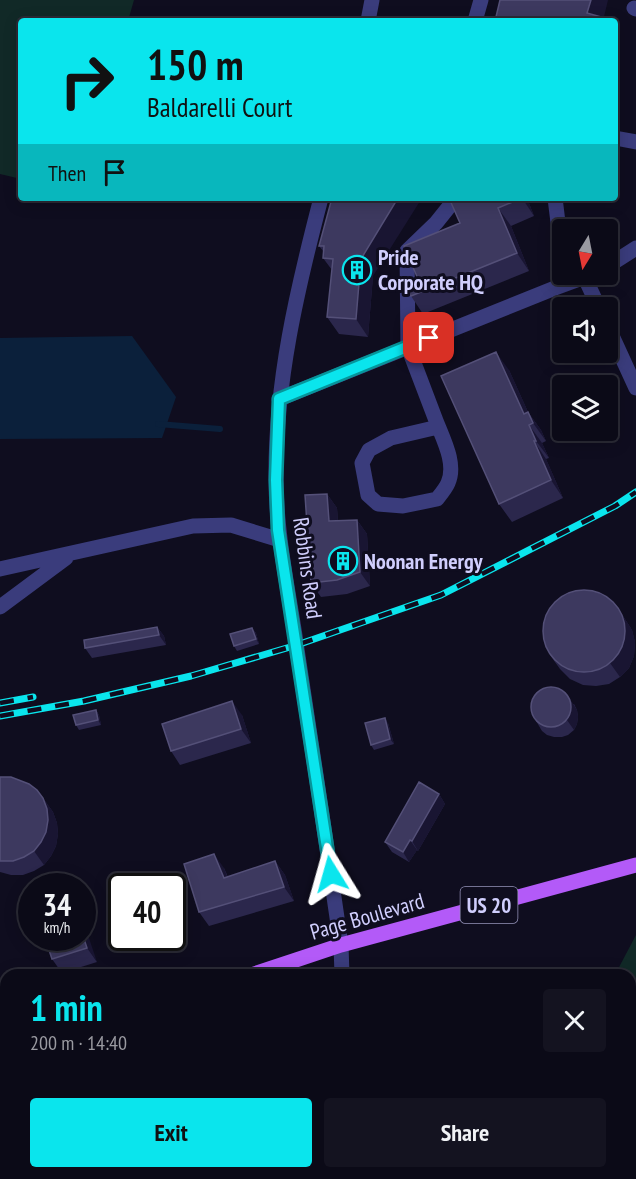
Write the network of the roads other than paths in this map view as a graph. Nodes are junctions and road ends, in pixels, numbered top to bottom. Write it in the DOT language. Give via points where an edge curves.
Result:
graph roads {
  1 [pos="372,0"];
  2 [pos="481,0"];
  3 [pos="369,18"];
  4 [pos="476,18"];
  5 [pos="618,139"];
  6 [pos="636,142"];
  7 [pos="320,201"];
  8 [pos="454,201"];
  9 [pos="555,201"];
  10 [pos="558,219"];
  11 [pos="636,248"];
  12 [pos="618,260"];
  13 [pos="555,285"];
  14 [pos="408,347"];
  15 [pos="618,349"];
  16 [pos="636,388"];
  17 [pos="279,399"];
  18 [pos="438,427"];
  19 [pos="280,540"];
  20 [pos="70,554"];
  21 [pos="0,569"];
  22 [pos="0,607"];
  23 [pos="636,865"];
  24 [pos="341,945"];
  25 [pos="269,969"];
  26 [pos="342,969"];
  1 -- 3 [label="street"];
  2 -- 4 [label="street"];
  5 -- 6 [label="street"];
  7 -- 17 [label="street, Robbins Road" via="286,349"];
  8 -- 14 [label="street" via="407,251"];
  9 -- 10 [label="street"];
  11 -- 12 [label="street"];
  13 -- 14 [label="street"];
  14 -- 17 [label="street"];
  14 -- 18 [label="street"];
  15 -- 16 [label="street"];
  17 -- 19 [label="street, Robbins Road" via="276,480"];
  18 -- 18 [label="street" via="451,463 448,482 437,499 403,506 378,504 368,495 362,463 369,450 391,438"];
  19 -- 20 [label="street" via="231,525 193,526"];
  19 -- 24 [label="street, Robbins Road"];
  20 -- 21 [label="street"];
  20 -- 22 [label="street"];
  23 -- 24 [label="main road, Page Boulevard / US 20"];
  24 -- 25 [label="main road, Page Boulevard / US 20"];
  24 -- 26 [label="street, Robbins Road"];
}
